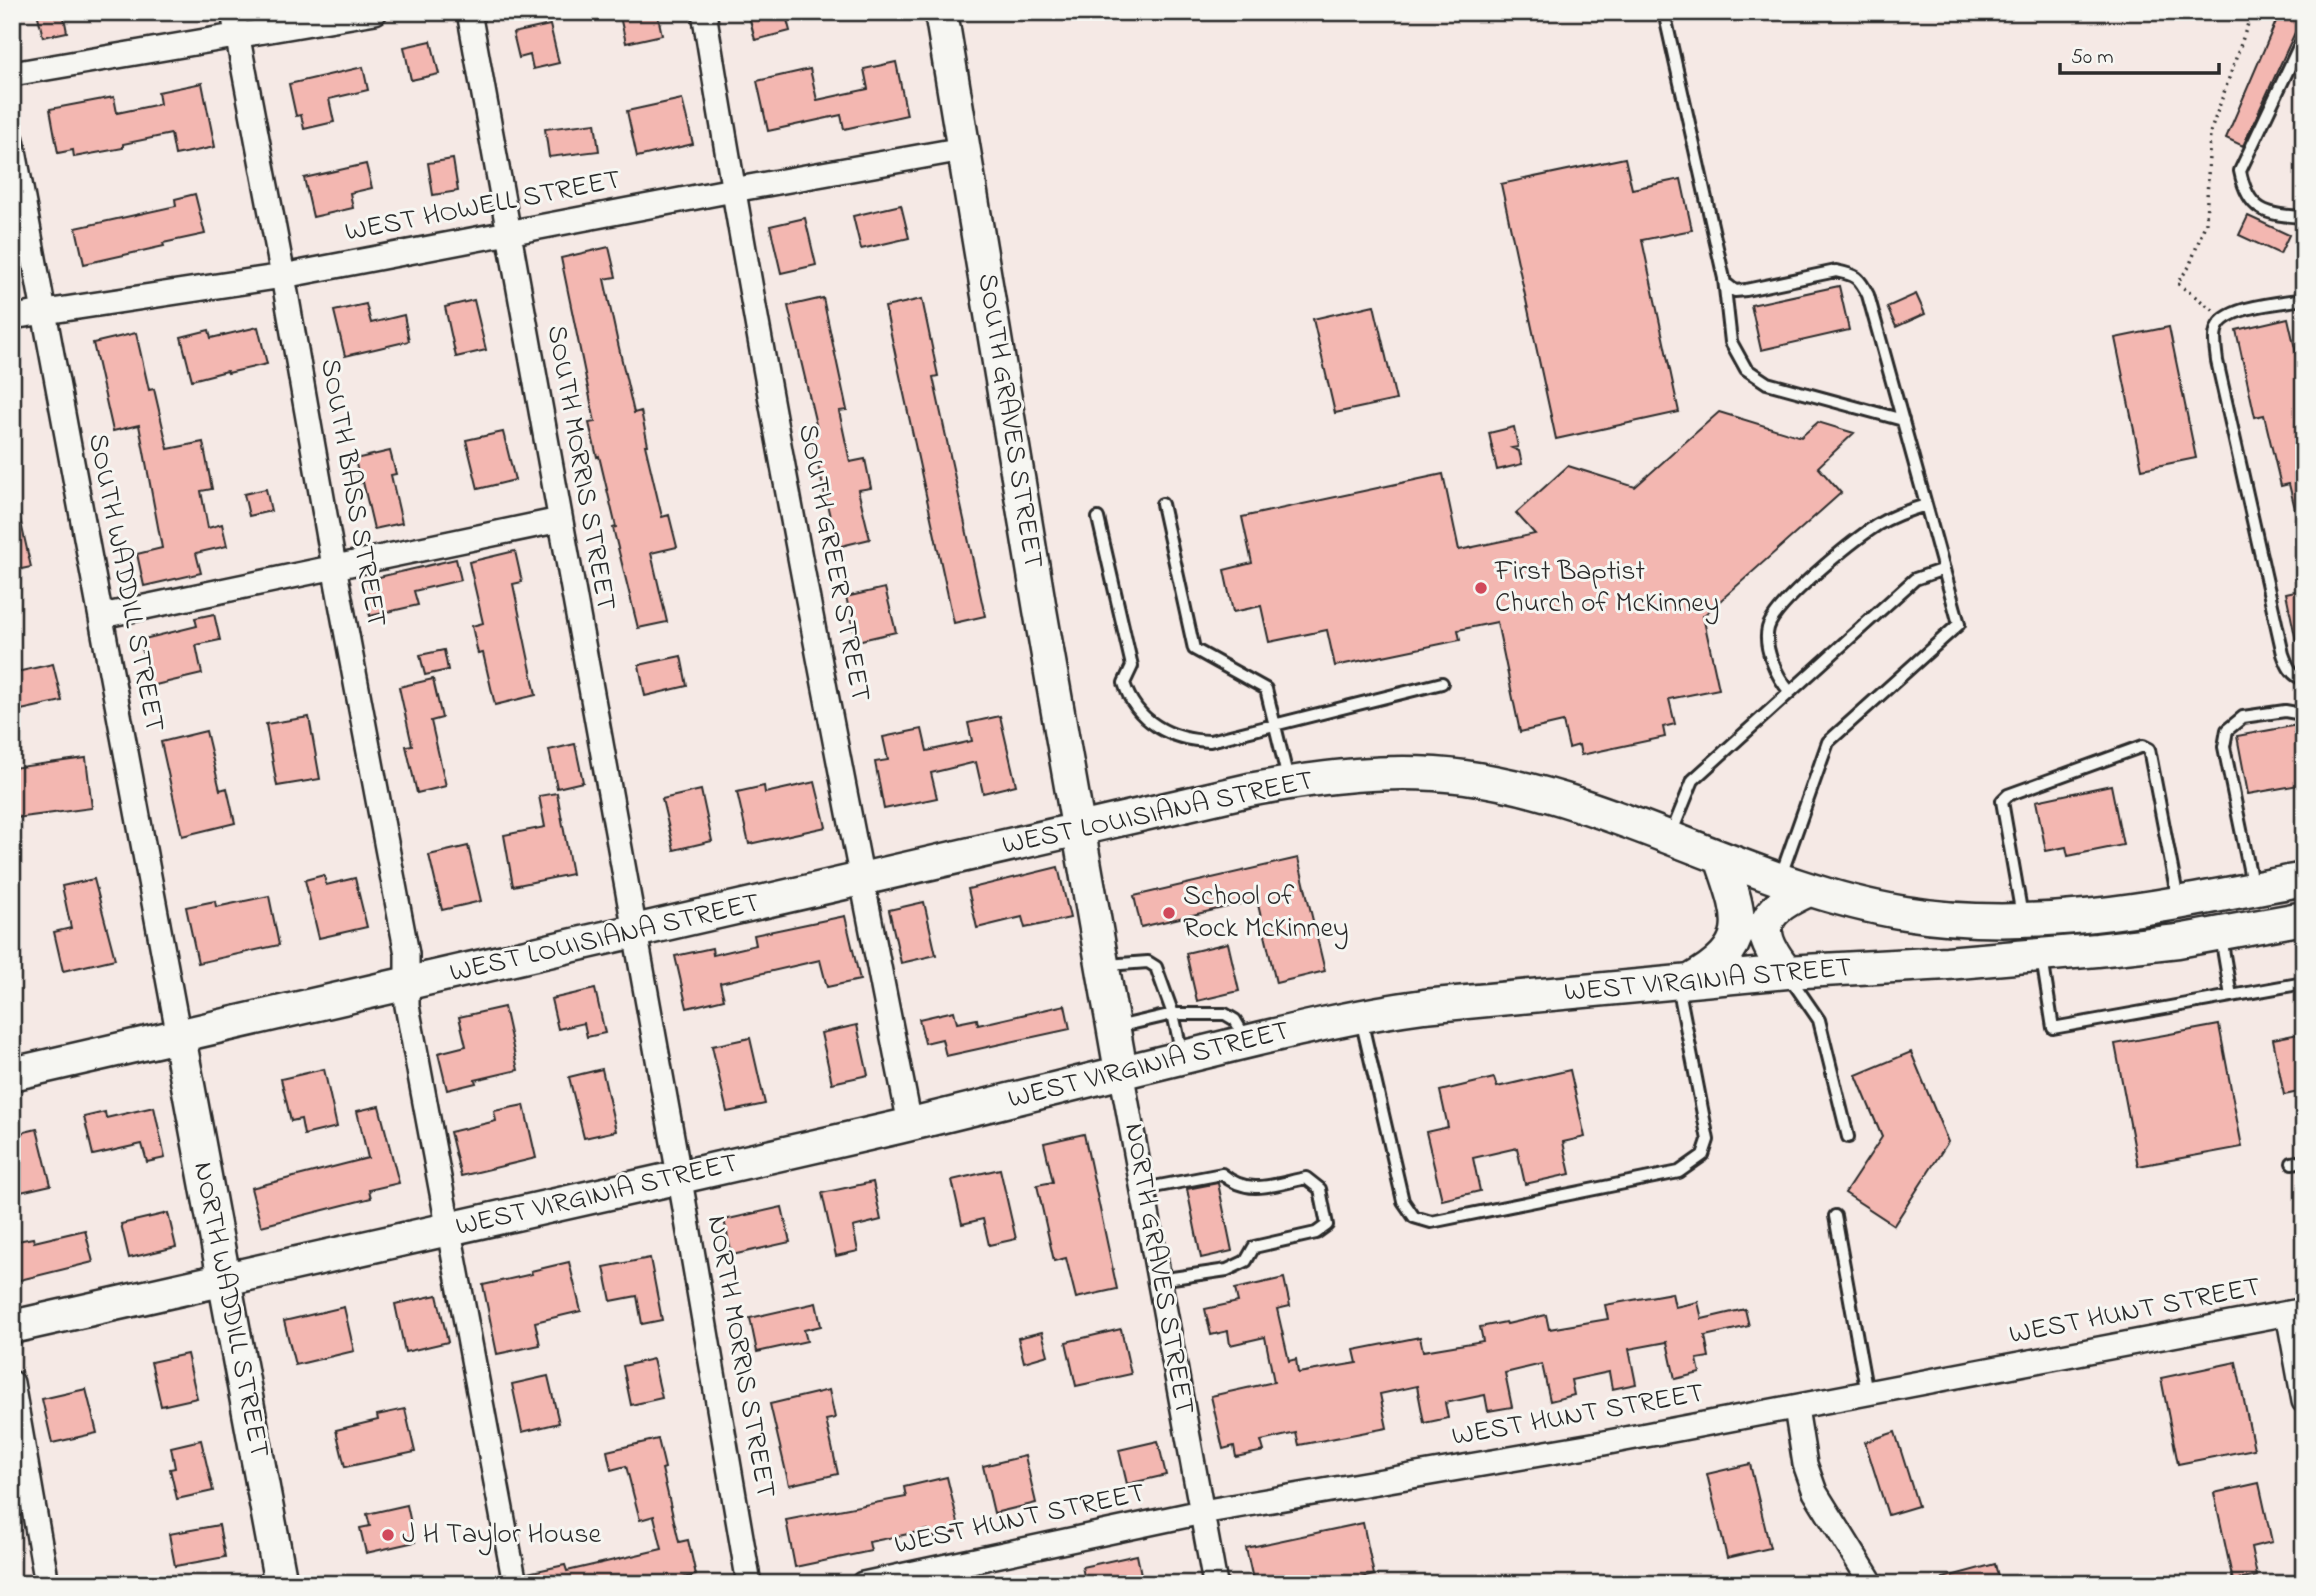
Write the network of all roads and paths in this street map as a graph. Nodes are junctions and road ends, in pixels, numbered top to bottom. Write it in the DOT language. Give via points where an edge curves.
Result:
graph roads {
  1 [pos="233,12"];
  2 [pos="375,12"];
  3 [pos="469,12"];
  4 [pos="704,12"];
  5 [pos="941,12"];
  6 [pos="1664,12"];
  7 [pos="2252,12"];
  8 [pos="2304,36"];
  9 [pos="238,37"];
  10 [pos="12,74"];
  11 [pos="12,140"];
  12 [pos="963,149"];
  13 [pos="733,190"];
  14 [pos="2304,217"];
  15 [pos="508,233"];
  16 [pos="284,276"];
  17 [pos="1724,279"];
  18 [pos="2304,299"];
  19 [pos="44,311"];
  20 [pos="12,317"];
  21 [pos="2223,317"];
  22 [pos="1903,421"];
  23 [pos="1162,504"];
  24 [pos="1926,505"];
  25 [pos="1098,518"];
  26 [pos="559,520"];
  27 [pos="334,566"];
  28 [pos="1944,569"];
  29 [pos="102,616"];
  30 [pos="2304,680"];
  31 [pos="1443,683"];
  32 [pos="1790,692"];
  33 [pos="2304,718"];
  34 [pos="1274,723"];
  35 [pos="1289,783"];
  36 [pos="1079,829"];
  37 [pos="1670,837"];
  38 [pos="1721,858"];
  39 [pos="2304,879"];
  40 [pos="862,880"];
  41 [pos="1779,880"];
  42 [pos="2253,889"];
  43 [pos="1809,890"];
  44 [pos="2213,896"];
  45 [pos="2179,902"];
  46 [pos="2304,918"];
  47 [pos="2023,920"];
  48 [pos="634,933"];
  49 [pos="2220,934"];
  50 [pos="2042,955"];
  51 [pos="1103,966"];
  52 [pos="1787,972"];
  53 [pos="1683,982"];
  54 [pos="2304,983"];
  55 [pos="407,985"];
  56 [pos="2231,996"];
  57 [pos="1173,1014"];
  58 [pos="1360,1016"];
  59 [pos="1114,1028"];
  60 [pos="179,1037"];
  61 [pos="1247,1042"];
  62 [pos="1182,1057"];
  63 [pos="1122,1071"];
  64 [pos="12,1074"];
  65 [pos="910,1124"];
  66 [pos="1848,1137"];
  67 [pos="679,1178"];
  68 [pos="1143,1189"];
  69 [pos="1835,1216"];
  70 [pos="449,1228"];
  71 [pos="225,1278"];
  72 [pos="1159,1279"];
  73 [pos="2296,1312"];
  74 [pos="12,1327"];
  75 [pos="12,1382"];
  76 [pos="1867,1394"];
  77 [pos="2304,1401"];
  78 [pos="1796,1408"];
  79 [pos="1202,1511"];
  80 [pos="47,1584"];
  81 [pos="281,1584"];
  82 [pos="515,1584"];
  83 [pos="749,1584"];
  84 [pos="863,1584"];
  85 [pos="1215,1584"];
  86 [pos="1872,1584"];
  1 -- 9 [label="street, SOUTH BASS STREET"];
  2 -- 9 [label="street"];
  3 -- 15 [label="street, SOUTH MORRIS STREET"];
  4 -- 13 [label="street, SOUTH GREER STREET"];
  5 -- 12 [label="main road, SOUTH GRAVES STREET"];
  6 -- 17 [label="lane"];
  7 -- 21 [label="path" via="2210,133 2206,222 2189,267 2177,283"];
  8 -- 14 [label="lane" via="2240,171 2244,191 2260,209"];
  9 -- 10 [label="street"];
  9 -- 16 [label="street, SOUTH BASS STREET"];
  11 -- 19 [label="street, SOUTH WADDILL STREET"];
  12 -- 13 [label="street, WEST HOWELL STREET"];
  12 -- 36 [label="main road, SOUTH GRAVES STREET"];
  13 -- 15 [label="street, WEST HOWELL STREET"];
  13 -- 40 [label="street, SOUTH GREER STREET"];
  15 -- 16 [label="street, WEST HOWELL STREET"];
  15 -- 26 [label="street, SOUTH MORRIS STREET"];
  16 -- 19 [label="street, WEST HOWELL STREET"];
  16 -- 27 [label="street, SOUTH BASS STREET"];
  17 -- 22 [label="lane" via="1731,342 1746,369 1767,383"];
  17 -- 22 [label="lane" via="1735,291 1836,271 1859,279 1868,295"];
  18 -- 21 [label="lane"];
  19 -- 20 [label="street, WEST HOWELL STREET"];
  19 -- 29 [label="street, SOUTH WADDILL STREET"];
  21 -- 30 [label="lane" via="2216,329 2217,361 2283,654 2288,669"];
  22 -- 24 [label="lane"];
  23 -- 34 [label="lane" via="1194,649 1266,690"];
  24 -- 28 [label="lane"];
  24 -- 32 [label="lane" via="1878,525 1778,612 1768,627 1768,644 1776,670"];
  25 -- 34 [label="lane" via="1132,666 1124,683 1129,698 1163,732 1196,741"];
  26 -- 27 [label="street"];
  26 -- 48 [label="street, SOUTH MORRIS STREET"];
  27 -- 29 [label="street"];
  27 -- 55 [label="street, SOUTH BASS STREET" via="407,954"];
  28 -- 32 [label="lane" via="1915,579"];
  28 -- 41 [label="lane" via="1959,624 1828,742"];
  29 -- 60 [label="street, SOUTH WADDILL STREET"];
  31 -- 34 [label="lane"];
  32 -- 37 [label="lane" via="1693,780"];
  33 -- 42 [label="lane" via="2285,711 2243,717 2227,730 2224,747"];
  34 -- 35 [label="lane"];
  35 -- 36 [label="main road, WEST LOUISIANA STREET"];
  35 -- 37 [label="main road, WEST LOUISIANA STREET" via="1377,774 1464,777 1520,788"];
  36 -- 40 [label="main road, WEST LOUISIANA STREET"];
  36 -- 51 [label="main road, NORTH GRAVES STREET"];
  37 -- 38 [label="main road, WEST LOUISIANA STREET"];
  38 -- 41 [label="main road, WEST LOUISIANA STREET"];
  38 -- 53 [label="main road" via="1736,906 1737,930 1723,959"];
  39 -- 42 [label="main road, WEST LOUISIANA STREET"];
  40 -- 48 [label="main road, WEST LOUISIANA STREET"];
  40 -- 65 [label="street, SOUTH GREER STREET"];
  41 -- 43 [label="main road, WEST LOUISIANA STREET"];
  42 -- 44 [label="main road, WEST LOUISIANA STREET"];
  43 -- 47 [label="main road, WEST LOUISIANA STREET" via="1934,917"];
  43 -- 52 [label="main road" via="1780,905 1767,925 1768,948"];
  44 -- 45 [label="main road, WEST LOUISIANA STREET"];
  44 -- 49 [label="main road"];
  45 -- 47 [label="main road, WEST LOUISIANA STREET"];
  45 -- 47 [label="lane" via="2149,749 2143,746 2008,795 2002,802"];
  46 -- 49 [label="main road, WEST VIRGINIA STREET"];
  48 -- 55 [label="main road, WEST LOUISIANA STREET"];
  48 -- 67 [label="street, NORTH MORRIS STREET"];
  49 -- 50 [label="main road, WEST VIRGINIA STREET"];
  49 -- 56 [label="lane"];
  50 -- 52 [label="main road, WEST VIRGINIA STREET"];
  50 -- 56 [label="lane" via="2053,1028"];
  51 -- 57 [label="lane" via="1148,962 1156,967"];
  51 -- 59 [label="main road, NORTH GRAVES STREET"];
  52 -- 53 [label="main road, WEST VIRGINIA STREET"];
  52 -- 66 [label="lane" via="1819,1020"];
  53 -- 58 [label="main road, WEST VIRGINIA STREET"];
  53 -- 58 [label="lane" via="1708,1140 1703,1155 1679,1172 1431,1222 1414,1217 1403,1200"];
  54 -- 56 [label="lane"];
  55 -- 60 [label="main road, WEST LOUISIANA STREET"];
  55 -- 70 [label="street, SOUTH BASS STREET" via="407,1006"];
  57 -- 59 [label="lane"];
  57 -- 61 [label="lane" via="1225,1014 1235,1020"];
  57 -- 62 [label="lane"];
  58 -- 61 [label="main road, WEST VIRGINIA STREET"];
  59 -- 63 [label="main road, NORTH GRAVES STREET"];
  60 -- 64 [label="main road, WEST LOUISIANA STREET"];
  60 -- 71 [label="main road, NORTH WADDILL STREET"];
  61 -- 62 [label="main road, WEST VIRGINIA STREET"];
  62 -- 63 [label="main road, WEST VIRGINIA STREET"];
  63 -- 65 [label="main road, WEST VIRGINIA STREET"];
  63 -- 68 [label="street, NORTH GRAVES STREET"];
  65 -- 67 [label="main road, WEST VIRGINIA STREET"];
  67 -- 70 [label="main road, WEST VIRGINIA STREET"];
  67 -- 83 [label="street, NORTH MORRIS STREET"];
  68 -- 72 [label="street, NORTH GRAVES STREET"];
  68 -- 72 [label="lane" via="1223,1174 1234,1184 1255,1189 1306,1178 1320,1189 1327,1225 1316,1233 1254,1247 1246,1261 1227,1270"];
  69 -- 76 [label="lane"];
  70 -- 71 [label="main road, WEST VIRGINIA STREET"];
  70 -- 82 [label="street, SOUTH BASS STREET"];
  71 -- 74 [label="main road, WEST VIRGINIA STREET"];
  71 -- 81 [label="main road, NORTH WADDILL STREET"];
  72 -- 79 [label="street, NORTH GRAVES STREET"];
  73 -- 76 [label="street, WEST HUNT STREET"];
  73 -- 77 [label="street"];
  75 -- 80 [label="street"];
  76 -- 78 [label="street, WEST HUNT STREET"];
  78 -- 79 [label="street, WEST HUNT STREET"];
  78 -- 86 [label="street" via="1805,1464 1815,1492"];
  79 -- 84 [label="street, WEST HUNT STREET"];
  79 -- 85 [label="street, NORTH GRAVES STREET"];
}
